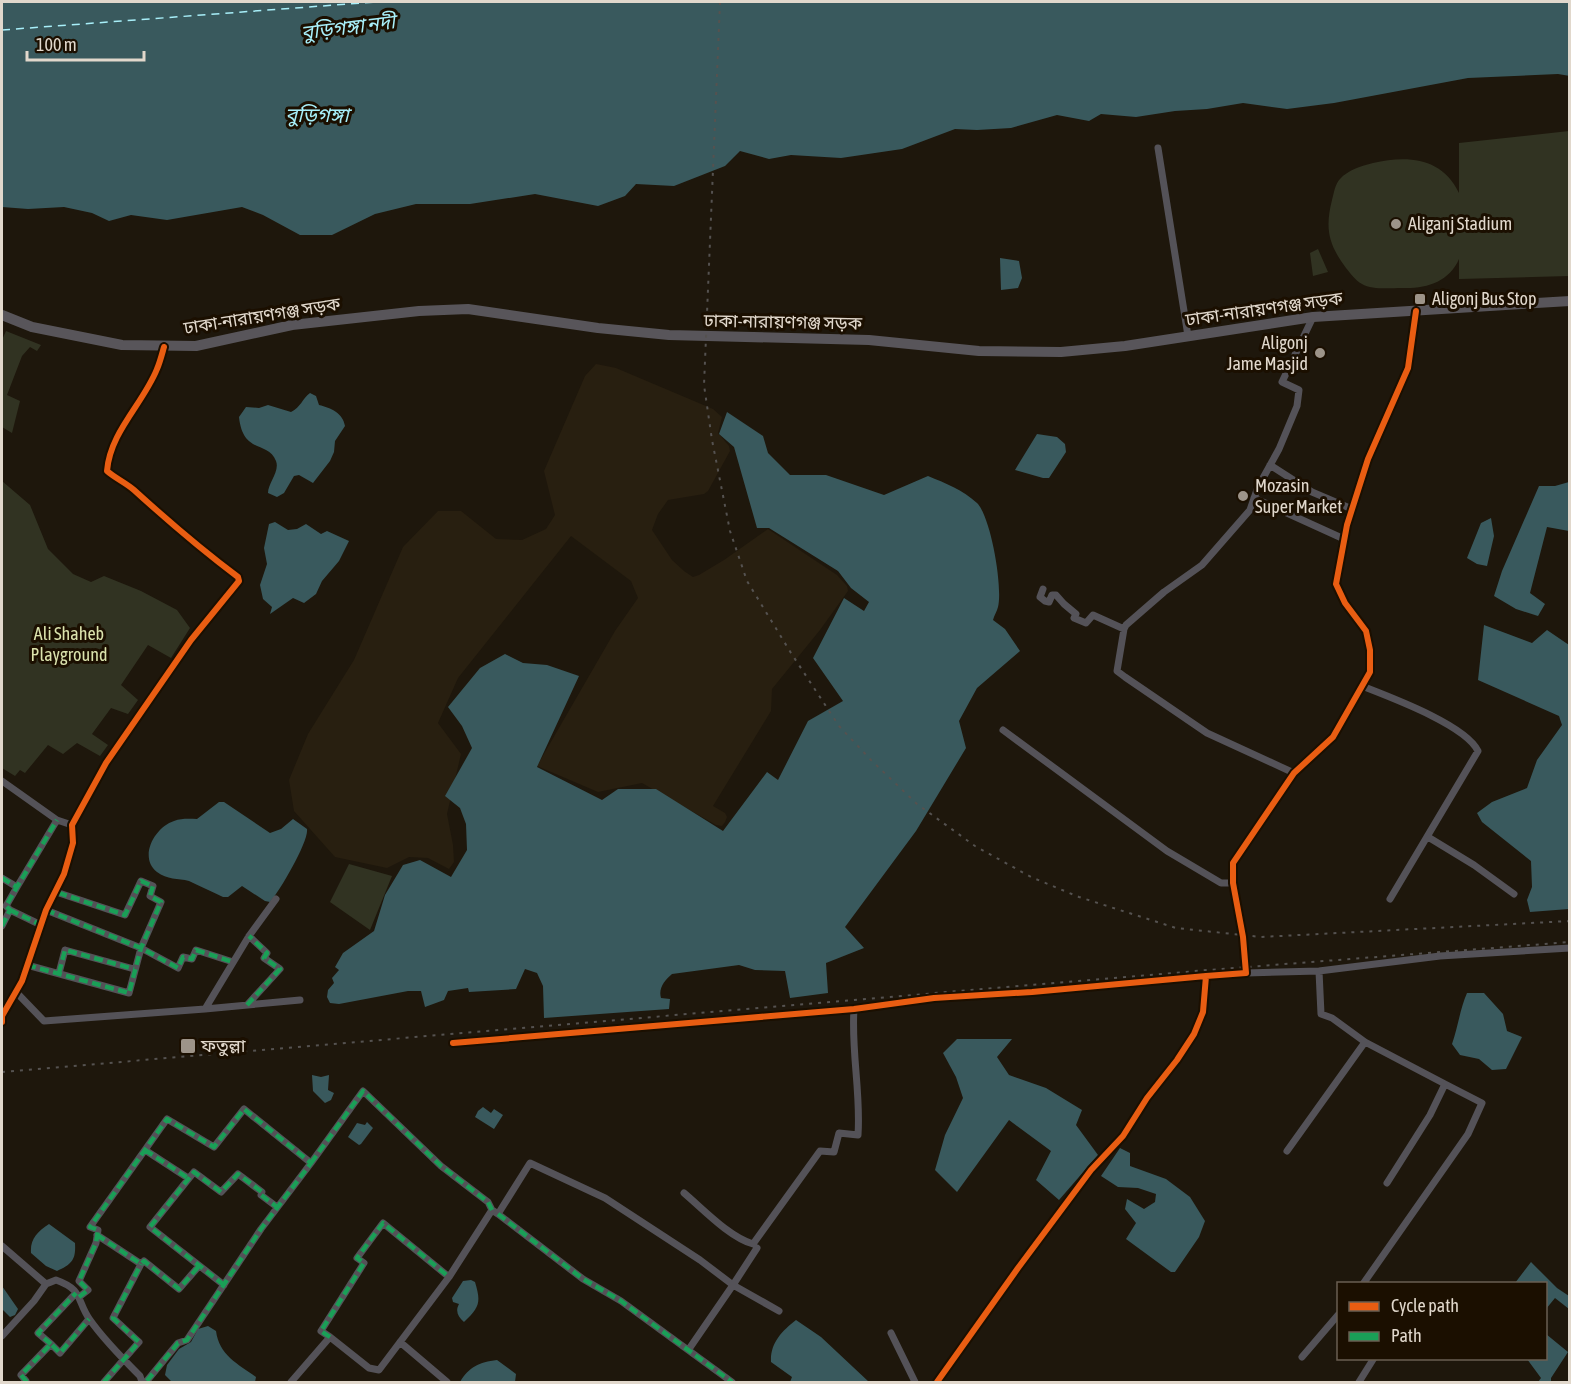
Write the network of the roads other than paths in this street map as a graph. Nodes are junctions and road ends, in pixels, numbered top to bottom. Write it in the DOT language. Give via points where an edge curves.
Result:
graph roads {
  1 [pos="1158,148"];
  2 [pos="1569,301"];
  3 [pos="1416,311"];
  4 [pos="2,315"];
  5 [pos="1313,317"];
  6 [pos="1188,336"];
  7 [pos="164,347"];
  8 [pos="1270,465"];
  9 [pos="1254,498"];
  10 [pos="1352,509"];
  11 [pos="1344,539"];
  12 [pos="1043,589"];
  13 [pos="1124,629"];
  14 [pos="1362,686"];
  15 [pos="1003,730"];
  16 [pos="1294,773"];
  17 [pos="2,782"];
  18 [pos="57,820"];
  19 [pos="72,825"];
  20 [pos="1428,837"];
  21 [pos="2,878"];
  22 [pos="1233,884"];
  23 [pos="17,887"];
  24 [pos="56,892"];
  25 [pos="1514,894"];
  26 [pos="276,899"];
  27 [pos="1390,899"];
  28 [pos="10,910"];
  29 [pos="46,910"];
  30 [pos="41,925"];
  31 [pos="2,926"];
  32 [pos="249,936"];
  33 [pos="141,948"];
  34 [pos="1569,948"];
  35 [pos="233,962"];
  36 [pos="27,965"];
  37 [pos="134,969"];
  38 [pos="1318,971"];
  39 [pos="59,973"];
  40 [pos="1246,974"];
  41 [pos="1206,976"];
  42 [pos="16,992"];
  43 [pos="300,1000"];
  44 [pos="247,1005"];
  45 [pos="205,1009"];
  46 [pos="854,1009"];
  47 [pos="2,1022"];
  48 [pos="1365,1042"];
  49 [pos="453,1043"];
  50 [pos="1445,1084"];
  51 [pos="145,1150"];
  52 [pos="1287,1151"];
  53 [pos="310,1163"];
  54 [pos="188,1178"];
  55 [pos="1387,1183"];
  56 [pos="684,1193"];
  57 [pos="277,1208"];
  58 [pos="495,1212"];
  59 [pos="97,1235"];
  60 [pos="2,1246"];
  61 [pos="757,1248"];
  62 [pos="141,1264"];
  63 [pos="199,1266"];
  64 [pos="449,1277"];
  65 [pos="1364,1282"];
  66 [pos="46,1284"];
  67 [pos="224,1285"];
  68 [pos="733,1285"];
  69 [pos="78,1295"];
  70 [pos="779,1311"];
  71 [pos="1337,1316"];
  72 [pos="89,1319"];
  73 [pos="891,1333"];
  74 [pos="2,1336"];
  75 [pos="330,1337"];
  76 [pos="400,1342"];
  77 [pos="51,1344"];
  78 [pos="689,1349"];
  79 [pos="1302,1357"];
  80 [pos="124,1359"];
  81 [pos="1373,1360"];
  82 [pos="25,1383"];
  83 [pos="104,1383"];
  84 [pos="144,1383"];
  85 [pos="291,1383"];
  86 [pos="447,1383"];
  87 [pos="732,1383"];
  88 [pos="915,1383"];
  89 [pos="937,1383"];
  90 [pos="1359,1383"];
  1 -- 6 [label="street"];
  2 -- 3 [label="highway, ঢাকা-নারায়ণগঞ্জ সড়ক"];
  3 -- 5 [label="highway, ঢাকা-নারায়ণগঞ্জ সড়ক"];
  3 -- 10 [label="street" via="1408,368 1368,459"];
  4 -- 7 [label="highway, ঢাকা-নারায়ণগঞ্জ সড়ক" via="32,327 89,340"];
  5 -- 6 [label="highway, ঢাকা-নারায়ণগঞ্জ সড়ক"];
  5 -- 8 [label="street" via="1282,381 1299,390 1297,406"];
  6 -- 7 [label="highway, ঢাকা-নারায়ণগঞ্জ সড়ক" via="1061,352 979,351 869,340 669,335 468,309 332,320 292,325 213,344"];
  7 -- 19 [label="street" via="157,370 124,423 107,471 240,578 190,640 106,763"];
  8 -- 9 [label="street"];
  8 -- 10 [label="street" via="1312,492"];
  9 -- 11 [label="street"];
  9 -- 13 [label="street" via="1250,510 1202,565 1164,592"];
  10 -- 11 [label="street"];
  11 -- 14 [label="street" via="1336,584 1366,631 1370,672"];
  12 -- 13 [label="street" via="1040,597 1049,602 1056,595 1080,622 1086,623 1093,615"];
  13 -- 16 [label="street" via="1117,671 1208,734"];
  14 -- 16 [label="street" via="1334,736"];
  14 -- 20 [label="street" via="1428,713 1466,736 1477,749"];
  15 -- 22 [label="street" via="1167,851 1221,883"];
  16 -- 22 [label="street" via="1233,864"];
  17 -- 18 [label="street"];
  18 -- 19 [label="street"];
  18 -- 23 [label="street"];
  19 -- 24 [label="street" via="73,843"];
  20 -- 25 [label="street"];
  20 -- 27 [label="street"];
  21 -- 23 [label="street"];
  22 -- 40 [label="street"];
  23 -- 28 [label="street" via="6,906"];
  24 -- 29 [label="street"];
  24 -- 33 [label="street" via="125,915 141,881 153,886 150,896 161,902"];
  26 -- 32 [label="street"];
  28 -- 30 [label="street"];
  28 -- 31 [label="street"];
  29 -- 30 [label="street"];
  29 -- 33 [label="street"];
  30 -- 36 [label="street"];
  32 -- 35 [label="street"];
  32 -- 44 [label="street" via="267,953 264,958 280,969"];
  33 -- 35 [label="street" via="178,968 183,957 192,959 196,950"];
  33 -- 37 [label="street"];
  34 -- 38 [label="street" via="1440,956"];
  35 -- 45 [label="street"];
  36 -- 39 [label="street"];
  36 -- 42 [label="street"];
  37 -- 39 [label="street" via="65,950"];
  37 -- 39 [label="street" via="129,993"];
  38 -- 40 [label="street"];
  38 -- 48 [label="street" via="1321,1014"];
  40 -- 41 [label="street"];
  41 -- 46 [label="street" via="934,998"];
  41 -- 89 [label="street" via="1203,1012 1194,1035 1123,1136 1091,1170 1018,1268"];
  42 -- 45 [label="street" via="44,1021"];
  42 -- 47 [label="street"];
  43 -- 44 [label="street"];
  44 -- 45 [label="street"];
  46 -- 49 [label="street"];
  46 -- 56 [label="street" via="858,1135 839,1133 834,1152 820,1151 753,1244 721,1225"];
  48 -- 50 [label="street"];
  48 -- 52 [label="street"];
  50 -- 55 [label="street"];
  50 -- 65 [label="street" via="1482,1103 1468,1134"];
  51 -- 53 [label="street" via="167,1119 214,1147 244,1109"];
  51 -- 54 [label="street"];
  51 -- 59 [label="street" via="90,1227 98,1230"];
  53 -- 57 [label="street"];
  53 -- 58 [label="street" via="363,1091"];
  54 -- 57 [label="street" via="194,1172 221,1192 238,1174"];
  54 -- 63 [label="street" via="150,1227"];
  57 -- 67 [label="street"];
  58 -- 64 [label="street"];
  58 -- 68 [label="street" via="530,1163 605,1198"];
  58 -- 78 [label="street" via="583,1279"];
  59 -- 62 [label="street"];
  59 -- 69 [label="street" via="79,1281 88,1290"];
  60 -- 66 [label="street"];
  61 -- 68 [label="street"];
  62 -- 63 [label="street" via="144,1261 179,1289"];
  62 -- 80 [label="street" via="113,1318 139,1342"];
  63 -- 67 [label="street"];
  64 -- 75 [label="street" via="383,1223 357,1258 364,1263 321,1331"];
  64 -- 76 [label="street"];
  66 -- 69 [label="street" via="56,1280 70,1285"];
  66 -- 74 [label="street"];
  67 -- 84 [label="street" via="187,1340 178,1343"];
  68 -- 70 [label="street"];
  68 -- 78 [label="street"];
  69 -- 72 [label="street"];
  69 -- 77 [label="street" via="38,1333"];
  71 -- 79 [label="street"];
  72 -- 77 [label="street" via="60,1353"];
  72 -- 80 [label="street"];
  73 -- 88 [label="street"];
  75 -- 76 [label="street" via="374,1370 379,1370"];
  75 -- 85 [label="street"];
  76 -- 86 [label="street"];
  77 -- 82 [label="street" via="21,1375"];
  78 -- 87 [label="street"];
  80 -- 83 [label="street"];
  80 -- 84 [label="street"];
  81 -- 90 [label="street"];
}
